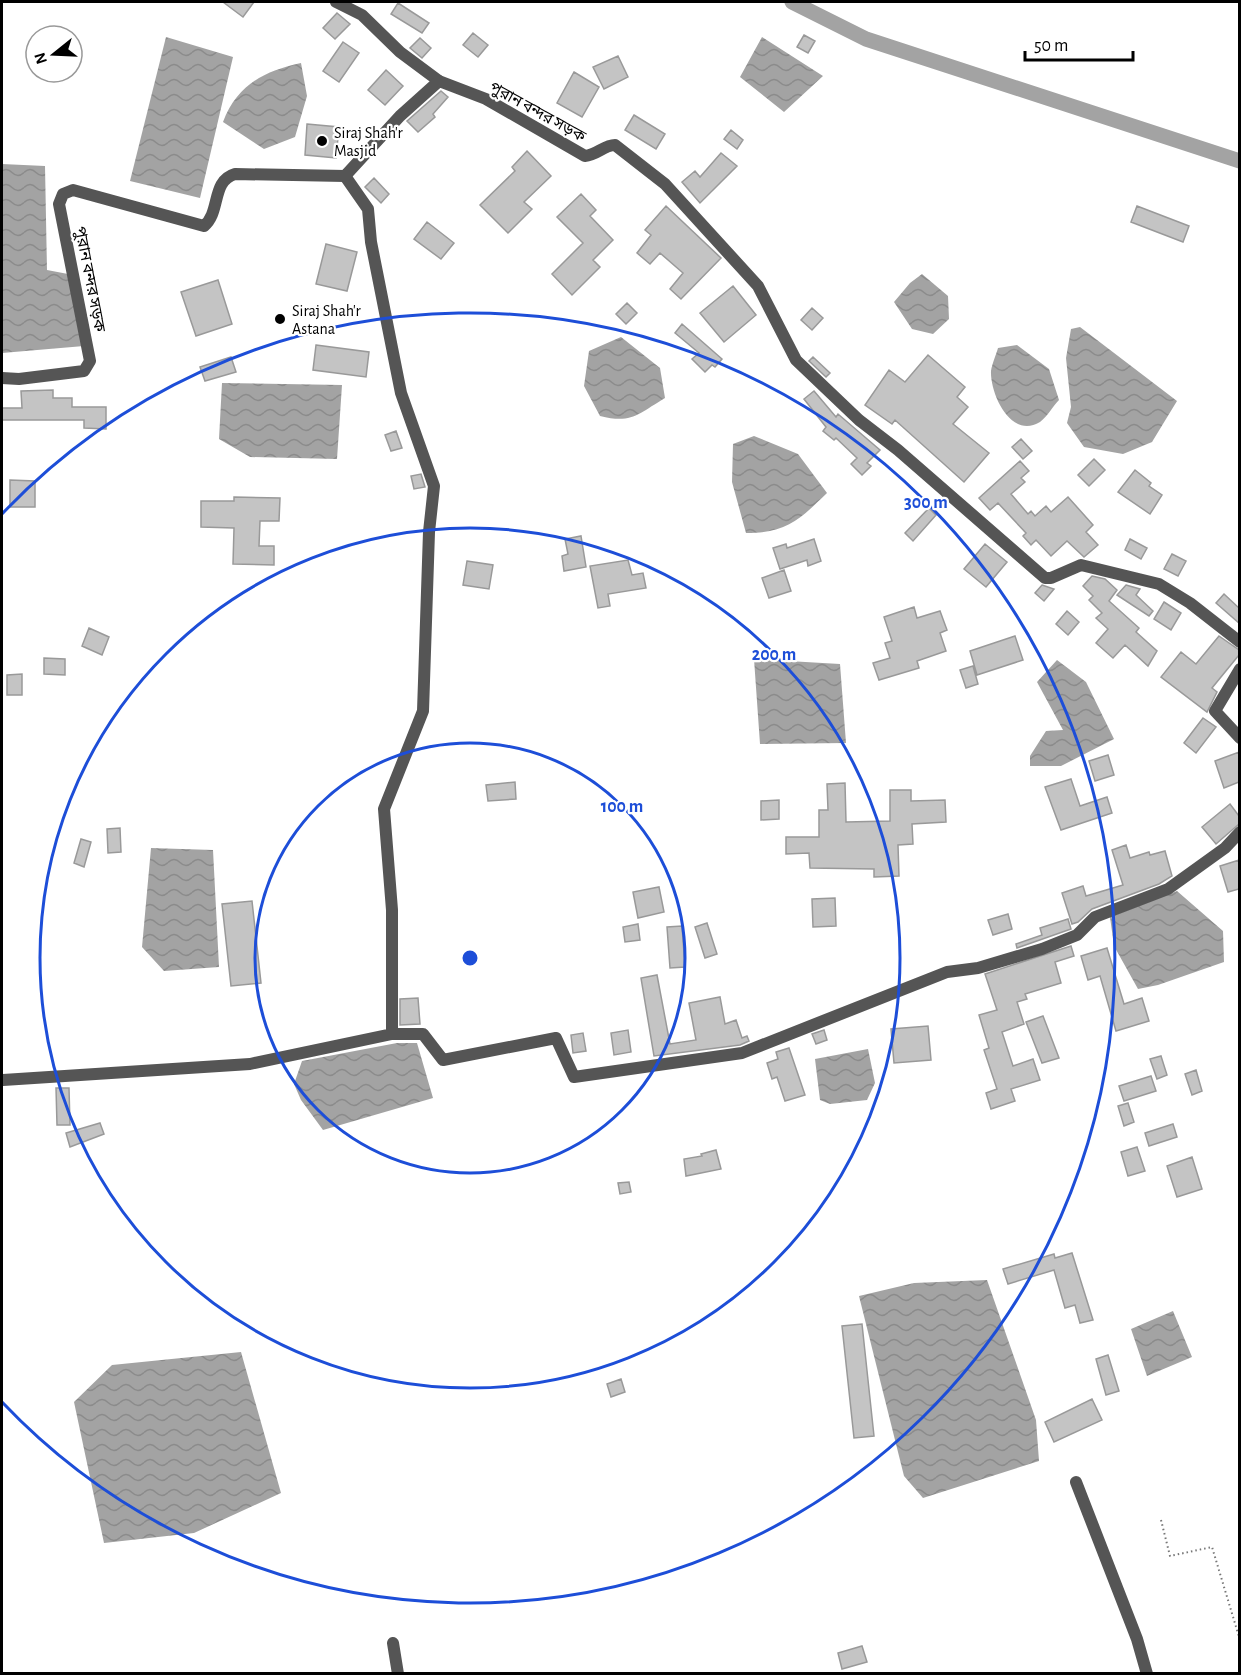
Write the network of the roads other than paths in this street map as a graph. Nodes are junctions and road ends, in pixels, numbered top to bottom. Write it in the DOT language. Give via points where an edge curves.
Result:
graph roads {
  1 [pos="336,2"];
  2 [pos="439,81"];
  3 [pos="345,176"];
  4 [pos="2,378"];
  5 [pos="1239,642"];
  6 [pos="1239,669"];
  7 [pos="1239,738"];
  8 [pos="1239,832"];
  9 [pos="392,1034"];
  10 [pos="2,1080"];
  11 [pos="1076,1482"];
  12 [pos="393,1643"];
  13 [pos="398,1674"];
  14 [pos="1147,1674"];
  1 -- 2 [label="street" via="362,15 400,52"];
  2 -- 3 [label="street" via="400,116"];
  2 -- 5 [label="street, পুরান বন্দর সড়ক" via="486,99 585,156 615,145 665,184 758,286 796,360 859,420 1045,578 1081,565 1159,584"];
  3 -- 4 [label="street, পুরান বন্দর সড়ক" via="227,176 221,182 210,221 204,226 73,190 63,194 59,204 90,361 84,371 72,374"];
  3 -- 9 [label="street" via="368,209 400,393 434,486 423,711 384,809 392,910"];
  6 -- 7 [label="street" via="1215,711"];
  8 -- 9 [label="street" via="1225,848 1168,888 1095,917 1077,935 1020,956 947,972 742,1053 574,1077 556,1038 443,1060 423,1034"];
  9 -- 10 [label="street" via="250,1064"];
  11 -- 14 [label="street"];
  12 -- 13 [label="street"];
}
